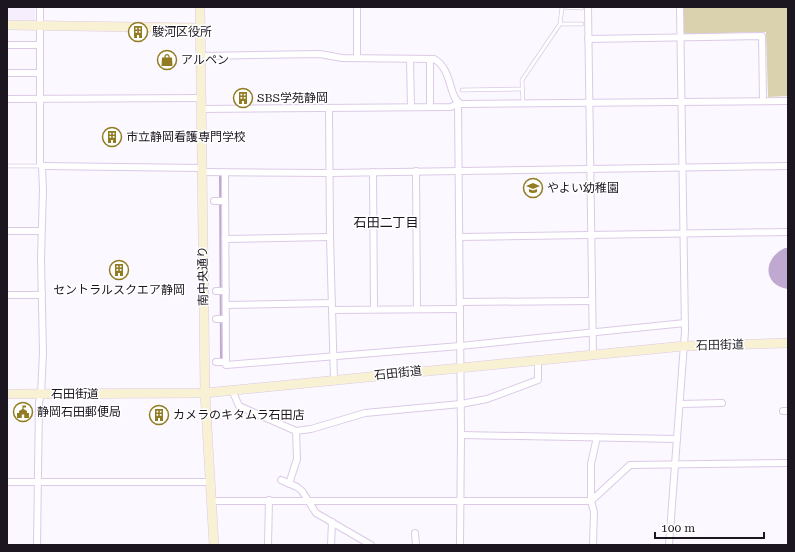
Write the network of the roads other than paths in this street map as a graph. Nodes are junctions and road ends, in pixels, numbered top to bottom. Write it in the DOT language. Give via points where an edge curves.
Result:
graph roads {
  1 [pos="40,7"];
  2 [pos="200,7"];
  3 [pos="358,7"];
  4 [pos="562,7"];
  5 [pos="585,7"];
  6 [pos="680,7"];
  7 [pos="560,24"];
  8 [pos="582,24"];
  9 [pos="7,25"];
  10 [pos="40,25"];
  11 [pos="200,28"];
  12 [pos="681,38"];
  13 [pos="588,39"];
  14 [pos="7,45"];
  15 [pos="39,45"];
  16 [pos="200,56"];
  17 [pos="357,58"];
  18 [pos="410,59"];
  19 [pos="430,59"];
  20 [pos="7,73"];
  21 [pos="39,73"];
  22 [pos="462,90"];
  23 [pos="522,90"];
  24 [pos="201,98"];
  25 [pos="7,99"];
  26 [pos="39,99"];
  27 [pos="763,101"];
  28 [pos="788,101"];
  29 [pos="458,103"];
  30 [pos="523,103"];
  31 [pos="589,103"];
  32 [pos="680,103"];
  33 [pos="411,107"];
  34 [pos="430,107"];
  35 [pos="201,109"];
  36 [pos="330,109"];
  37 [pos="7,166"];
  38 [pos="42,166"];
  39 [pos="788,166"];
  40 [pos="682,168"];
  41 [pos="201,170"];
  42 [pos="458,170"];
  43 [pos="589,170"];
  44 [pos="416,171"];
  45 [pos="372,172"];
  46 [pos="225,173"];
  47 [pos="330,173"];
  48 [pos="214,201"];
  49 [pos="225,201"];
  50 [pos="7,231"];
  51 [pos="41,231"];
  52 [pos="788,232"];
  53 [pos="685,234"];
  54 [pos="591,235"];
  55 [pos="330,237"];
  56 [pos="459,237"];
  57 [pos="225,239"];
  58 [pos="216,291"];
  59 [pos="226,291"];
  60 [pos="7,295"];
  61 [pos="42,295"];
  62 [pos="592,301"];
  63 [pos="460,302"];
  64 [pos="331,303"];
  65 [pos="226,305"];
  66 [pos="460,308"];
  67 [pos="374,309"];
  68 [pos="417,309"];
  69 [pos="332,310"];
  70 [pos="216,319"];
  71 [pos="226,319"];
  72 [pos="685,323"];
  73 [pos="592,333"];
  74 [pos="788,343"];
  75 [pos="460,346"];
  76 [pos="684,346"];
  77 [pos="593,355"];
  78 [pos="334,357"];
  79 [pos="538,360"];
  80 [pos="216,362"];
  81 [pos="226,362"];
  82 [pos="460,367"];
  83 [pos="334,380"];
  84 [pos="232,390"];
  85 [pos="205,393"];
  86 [pos="7,394"];
  87 [pos="41,394"];
  88 [pos="722,403"];
  89 [pos="461,404"];
  90 [pos="680,404"];
  91 [pos="296,431"];
  92 [pos="461,435"];
  93 [pos="596,437"];
  94 [pos="677,439"];
  95 [pos="788,463"];
  96 [pos="675,464"];
  97 [pos="281,480"];
  98 [pos="7,482"];
  99 [pos="37,482"];
  100 [pos="210,482"];
  101 [pos="290,484"];
  102 [pos="211,500"];
  103 [pos="269,500"];
  104 [pos="308,500"];
  105 [pos="461,500"];
  106 [pos="591,501"];
  107 [pos="332,522"];
  108 [pos="414,533"];
  109 [pos="364,543"];
  110 [pos="37,545"];
  111 [pos="214,545"];
  112 [pos="268,545"];
  113 [pos="331,545"];
  114 [pos="371,545"];
  115 [pos="416,545"];
  116 [pos="460,545"];
  117 [pos="593,545"];
  118 [pos="669,545"];
  1 -- 10 [label="street"];
  2 -- 11 [label="street, 南中央通り"];
  3 -- 17 [label="street"];
  4 -- 5 [label="lane"];
  4 -- 7 [label="lane"];
  5 -- 13 [label="street"];
  6 -- 12 [label="street"];
  7 -- 8 [label="lane"];
  7 -- 23 [label="lane" via="522,80"];
  9 -- 10 [label="street"];
  10 -- 11 [label="street"];
  10 -- 15 [label="street"];
  11 -- 16 [label="street, 南中央通り"];
  12 -- 13 [label="street"];
  12 -- 27 [label="street" via="762,36"];
  12 -- 32 [label="street"];
  13 -- 31 [label="street"];
  14 -- 15 [label="street"];
  15 -- 21 [label="street"];
  16 -- 17 [label="street" via="320,54"];
  16 -- 24 [label="street, 南中央通り"];
  17 -- 18 [label="street"];
  18 -- 19 [label="street"];
  18 -- 33 [label="street"];
  19 -- 29 [label="street" via="443,65"];
  19 -- 34 [label="street"];
  20 -- 21 [label="street"];
  21 -- 26 [label="street"];
  22 -- 23 [label="lane"];
  23 -- 30 [label="lane"];
  24 -- 26 [label="street"];
  24 -- 35 [label="street, 南中央通り"];
  25 -- 26 [label="street"];
  26 -- 38 [label="street"];
  27 -- 28 [label="street"];
  27 -- 32 [label="street"];
  29 -- 30 [label="street"];
  29 -- 34 [label="street" via="451,107"];
  29 -- 42 [label="street"];
  30 -- 31 [label="street"];
  31 -- 32 [label="street"];
  31 -- 43 [label="street"];
  32 -- 40 [label="street"];
  33 -- 34 [label="street"];
  33 -- 36 [label="street"];
  35 -- 36 [label="street"];
  35 -- 41 [label="street, 南中央通り"];
  36 -- 47 [label="street"];
  37 -- 38 [label="lane"];
  38 -- 41 [label="street"];
  38 -- 51 [label="street"];
  39 -- 40 [label="street"];
  40 -- 43 [label="street"];
  40 -- 53 [label="street"];
  41 -- 46 [label="street"];
  41 -- 85 [label="street, 南中央通り"];
  42 -- 43 [label="street"];
  42 -- 44 [label="street"];
  42 -- 56 [label="street"];
  43 -- 54 [label="street"];
  44 -- 45 [label="street"];
  44 -- 68 [label="street"];
  45 -- 47 [label="street"];
  45 -- 67 [label="street"];
  46 -- 47 [label="street"];
  46 -- 49 [label="street"];
  47 -- 55 [label="street"];
  48 -- 49 [label="street"];
  49 -- 57 [label="street"];
  50 -- 51 [label="street"];
  51 -- 61 [label="street"];
  52 -- 53 [label="street"];
  53 -- 54 [label="street"];
  53 -- 72 [label="street"];
  54 -- 56 [label="street"];
  54 -- 62 [label="street"];
  55 -- 57 [label="street"];
  55 -- 64 [label="street"];
  56 -- 63 [label="street"];
  57 -- 59 [label="street"];
  58 -- 59 [label="street"];
  59 -- 65 [label="street"];
  60 -- 61 [label="street"];
  61 -- 87 [label="street"];
  62 -- 63 [label="street"];
  62 -- 73 [label="street"];
  63 -- 66 [label="street"];
  64 -- 65 [label="street"];
  64 -- 69 [label="street"];
  65 -- 71 [label="street"];
  66 -- 68 [label="street"];
  66 -- 75 [label="street"];
  67 -- 68 [label="street"];
  67 -- 69 [label="street"];
  69 -- 78 [label="street"];
  70 -- 71 [label="street"];
  71 -- 81 [label="street"];
  72 -- 73 [label="street"];
  72 -- 76 [label="street"];
  73 -- 75 [label="street"];
  73 -- 77 [label="street"];
  74 -- 76 [label="street, 石田街道"];
  75 -- 78 [label="street"];
  75 -- 82 [label="street"];
  76 -- 77 [label="street, 石田街道"];
  76 -- 90 [label="street"];
  77 -- 79 [label="street, 石田街道"];
  78 -- 81 [label="street" via="226,365"];
  78 -- 83 [label="street"];
  79 -- 82 [label="street, 石田街道"];
  79 -- 89 [label="street" via="538,380 487,399"];
  80 -- 81 [label="street"];
  82 -- 83 [label="street, 石田街道"];
  82 -- 89 [label="street"];
  83 -- 84 [label="street, 石田街道"];
  84 -- 85 [label="street, 石田街道"];
  84 -- 91 [label="street" via="238,406"];
  85 -- 87 [label="street, 石田街道"];
  85 -- 100 [label="street, 南中央通り"];
  86 -- 87 [label="street, 石田街道"];
  87 -- 99 [label="street"];
  88 -- 90 [label="street"];
  89 -- 91 [label="street" via="365,413"];
  89 -- 92 [label="street"];
  90 -- 94 [label="street"];
  91 -- 101 [label="street" via="297,459"];
  92 -- 93 [label="street"];
  92 -- 105 [label="street"];
  93 -- 94 [label="street"];
  93 -- 106 [label="street" via="591,464"];
  94 -- 96 [label="street"];
  95 -- 96 [label="street"];
  96 -- 106 [label="street" via="630,465"];
  96 -- 118 [label="street"];
  97 -- 101 [label="street"];
  98 -- 99 [label="street"];
  99 -- 100 [label="street"];
  99 -- 110 [label="street"];
  100 -- 102 [label="street, 南中央通り"];
  101 -- 104 [label="street" via="302,491"];
  102 -- 103 [label="street"];
  102 -- 111 [label="street, 南中央通り"];
  103 -- 104 [label="street"];
  103 -- 112 [label="street"];
  104 -- 105 [label="street"];
  104 -- 107 [label="street" via="313,510"];
  105 -- 106 [label="street"];
  105 -- 116 [label="street"];
  106 -- 117 [label="street" via="594,512"];
  107 -- 109 [label="street"];
  107 -- 113 [label="street"];
  108 -- 115 [label="street"];
  109 -- 114 [label="street"];
}
